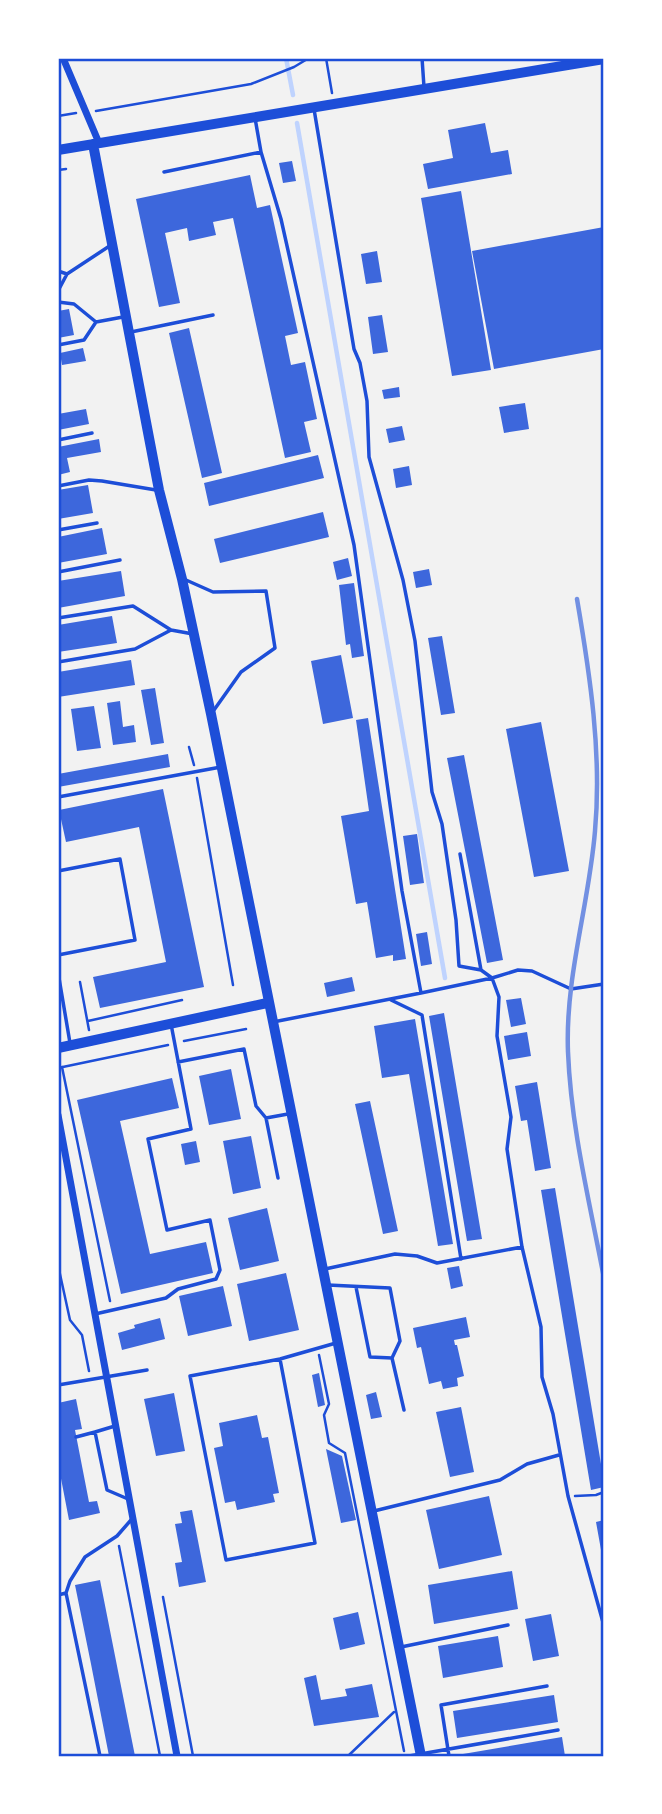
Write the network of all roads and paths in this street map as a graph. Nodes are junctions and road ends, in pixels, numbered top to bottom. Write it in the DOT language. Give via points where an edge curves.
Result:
graph roads {
  1 [pos="63,58"];
  2 [pos="309,58"];
  3 [pos="326,58"];
  4 [pos="422,58"];
  5 [pos="604,58"];
  6 [pos="425,88"];
  7 [pos="334,103"];
  8 [pos="313,106"];
  9 [pos="86,112"];
  10 [pos="58,116"];
  11 [pos="255,116"];
  12 [pos="96,143"];
  13 [pos="58,149"];
  14 [pos="261,152"];
  15 [pos="66,169"];
  16 [pos="58,170"];
  17 [pos="164,172"];
  18 [pos="111,244"];
  19 [pos="58,271"];
  20 [pos="67,274"];
  21 [pos="58,291"];
  22 [pos="58,302"];
  23 [pos="213,315"];
  24 [pos="125,317"];
  25 [pos="96,322"];
  26 [pos="129,333"];
  27 [pos="58,345"];
  28 [pos="92,433"];
  29 [pos="58,440"];
  30 [pos="58,486"];
  31 [pos="159,490"];
  32 [pos="97,523"];
  33 [pos="58,530"];
  34 [pos="120,560"];
  35 [pos="58,572"];
  36 [pos="181,579"];
  37 [pos="58,618"];
  38 [pos="171,630"];
  39 [pos="194,635"];
  40 [pos="58,662"];
  41 [pos="211,714"];
  42 [pos="189,747"];
  43 [pos="221,767"];
  44 [pos="196,771"];
  45 [pos="58,797"];
  46 [pos="460,854"];
  47 [pos="58,871"];
  48 [pos="58,954"];
  49 [pos="481,970"];
  50 [pos="58,972"];
  51 [pos="492,978"];
  52 [pos="80,982"];
  53 [pos="604,984"];
  54 [pos="233,985"];
  55 [pos="421,993"];
  56 [pos="390,999"];
  57 [pos="182,1000"];
  58 [pos="268,1003"];
  59 [pos="88,1021"];
  60 [pos="170,1023"];
  61 [pos="271,1023"];
  62 [pos="247,1028"];
  63 [pos="91,1040"];
  64 [pos="174,1043"];
  65 [pos="70,1045"];
  66 [pos="58,1048"];
  67 [pos="178,1062"];
  68 [pos="60,1068"];
  69 [pos="290,1114"];
  70 [pos="58,1115"];
  71 [pos="266,1118"];
  72 [pos="278,1178"];
  73 [pos="522,1247"];
  74 [pos="461,1259"];
  75 [pos="58,1265"];
  76 [pos="323,1269"];
  77 [pos="326,1285"];
  78 [pos="356,1286"];
  79 [pos="112,1310"];
  80 [pos="95,1314"];
  81 [pos="338,1343"];
  82 [pos="317,1349"];
  83 [pos="392,1358"];
  84 [pos="280,1359"];
  85 [pos="147,1370"];
  86 [pos="106,1378"];
  87 [pos="91,1381"];
  88 [pos="58,1385"];
  89 [pos="404,1410"];
  90 [pos="115,1426"];
  91 [pos="96,1432"];
  92 [pos="76,1437"];
  93 [pos="559,1455"];
  94 [pos="604,1492"];
  95 [pos="568,1496"];
  96 [pos="128,1499"];
  97 [pos="372,1511"];
  98 [pos="132,1519"];
  99 [pos="117,1536"];
  100 [pos="66,1593"];
  101 [pos="58,1595"];
  102 [pos="163,1597"];
  103 [pos="508,1625"];
  104 [pos="604,1626"];
  105 [pos="399,1648"];
  106 [pos="547,1686"];
  107 [pos="395,1711"];
  108 [pos="558,1730"];
  109 [pos="448,1750"];
  110 [pos="100,1756"];
  111 [pos="160,1756"];
  112 [pos="177,1756"];
  113 [pos="193,1756"];
  114 [pos="348,1756"];
  115 [pos="414,1756"];
  116 [pos="449,1756"];
  1 -- 9 [label="street"];
  2 -- 9 [label="path" via="251,84"];
  3 -- 7 [label="path"];
  4 -- 6 [label="lane"];
  5 -- 6 [label="main road"];
  6 -- 7 [label="main road"];
  7 -- 8 [label="main road"];
  8 -- 11 [label="main road"];
  8 -- 49 [label="lane" via="367,401 369,457 415,641 459,966"];
  9 -- 10 [label="path"];
  9 -- 12 [label="street"];
  11 -- 12 [label="main road"];
  11 -- 14 [label="lane"];
  12 -- 13 [label="main road"];
  12 -- 18 [label="main road"];
  14 -- 17 [label="lane"];
  14 -- 55 [label="lane" via="281,219 354,545 402,891"];
  15 -- 16 [label="path"];
  18 -- 20 [label="lane"];
  18 -- 24 [label="main road"];
  19 -- 20 [label="lane"];
  20 -- 21 [label="lane"];
  22 -- 25 [label="lane" via="74,304"];
  23 -- 26 [label="lane"];
  24 -- 25 [label="lane"];
  24 -- 26 [label="main road"];
  25 -- 27 [label="lane" via="84,340"];
  26 -- 31 [label="main road"];
  28 -- 29 [label="lane"];
  30 -- 31 [label="lane" via="89,480"];
  31 -- 36 [label="main road"];
  32 -- 33 [label="lane"];
  34 -- 35 [label="lane"];
  36 -- 39 [label="main road"];
  36 -- 41 [label="lane" via="213,592 266,591 275,648 241,673"];
  37 -- 38 [label="lane" via="133,606"];
  38 -- 39 [label="lane"];
  38 -- 40 [label="lane" via="135,649"];
  39 -- 41 [label="main road"];
  41 -- 43 [label="main road"];
  42 -- 44 [label="path"];
  43 -- 44 [label="lane"];
  43 -- 58 [label="main road"];
  44 -- 45 [label="lane"];
  44 -- 54 [label="path"];
  46 -- 49 [label="lane"];
  47 -- 48 [label="lane" via="120,859 135,940"];
  49 -- 51 [label="lane"];
  50 -- 65 [label="lane"];
  51 -- 53 [label="lane" via="518,970 532,971 571,989"];
  51 -- 55 [label="lane"];
  51 -- 73 [label="lane" via="499,997 497,1036 511,1117 507,1149"];
  52 -- 59 [label="path"];
  55 -- 56 [label="lane"];
  56 -- 61 [label="lane"];
  56 -- 74 [label="lane" via="422,1015"];
  57 -- 59 [label="path"];
  58 -- 60 [label="main road"];
  58 -- 61 [label="main road"];
  59 -- 63 [label="path"];
  60 -- 63 [label="main road"];
  60 -- 64 [label="lane"];
  61 -- 69 [label="main road"];
  62 -- 64 [label="path"];
  63 -- 65 [label="main road"];
  64 -- 67 [label="lane"];
  64 -- 68 [label="path"];
  65 -- 66 [label="main road"];
  67 -- 71 [label="lane" via="244,1049 256,1106"];
  67 -- 79 [label="lane" via="191,1129 148,1139 167,1230 211,1220 220,1270 216,1279 178,1289 166,1298"];
  68 -- 79 [label="path"];
  69 -- 71 [label="lane"];
  69 -- 76 [label="main road"];
  70 -- 80 [label="street"];
  71 -- 72 [label="lane"];
  73 -- 74 [label="lane"];
  73 -- 93 [label="lane" via="541,1327 542,1377"];
  74 -- 76 [label="lane" via="437,1263 395,1254"];
  75 -- 87 [label="path" via="70,1320 82,1335"];
  76 -- 77 [label="main road"];
  77 -- 78 [label="lane"];
  77 -- 81 [label="main road"];
  78 -- 83 [label="lane" via="370,1357"];
  78 -- 83 [label="lane" via="390,1288 400,1341"];
  79 -- 80 [label="lane"];
  80 -- 86 [label="street"];
  81 -- 82 [label="lane"];
  81 -- 97 [label="main road"];
  82 -- 84 [label="lane"];
  82 -- 107 [label="path" via="329,1404 324,1415 329,1443 345,1453"];
  83 -- 89 [label="lane"];
  84 -- 84 [label="lane" via="190,1376 226,1560 315,1543"];
  85 -- 86 [label="lane"];
  86 -- 87 [label="lane"];
  86 -- 90 [label="street"];
  87 -- 88 [label="lane"];
  90 -- 91 [label="lane"];
  90 -- 96 [label="street"];
  91 -- 92 [label="lane"];
  91 -- 96 [label="lane" via="107,1490"];
  93 -- 95 [label="lane"];
  93 -- 97 [label="lane" via="527,1464 500,1480"];
  94 -- 95 [label="path"];
  95 -- 104 [label="lane"];
  96 -- 98 [label="street"];
  97 -- 105 [label="main road"];
  98 -- 99 [label="lane"];
  98 -- 112 [label="street"];
  99 -- 100 [label="lane" via="85,1558"];
  99 -- 111 [label="path"];
  100 -- 101 [label="lane"];
  100 -- 110 [label="lane"];
  102 -- 113 [label="path"];
  103 -- 105 [label="lane"];
  105 -- 115 [label="main road"];
  106 -- 109 [label="lane" via="441,1705"];
  107 -- 114 [label="path"];
  107 -- 115 [label="path"];
  108 -- 109 [label="lane"];
  109 -- 115 [label="lane"];
  109 -- 116 [label="lane"];
}
